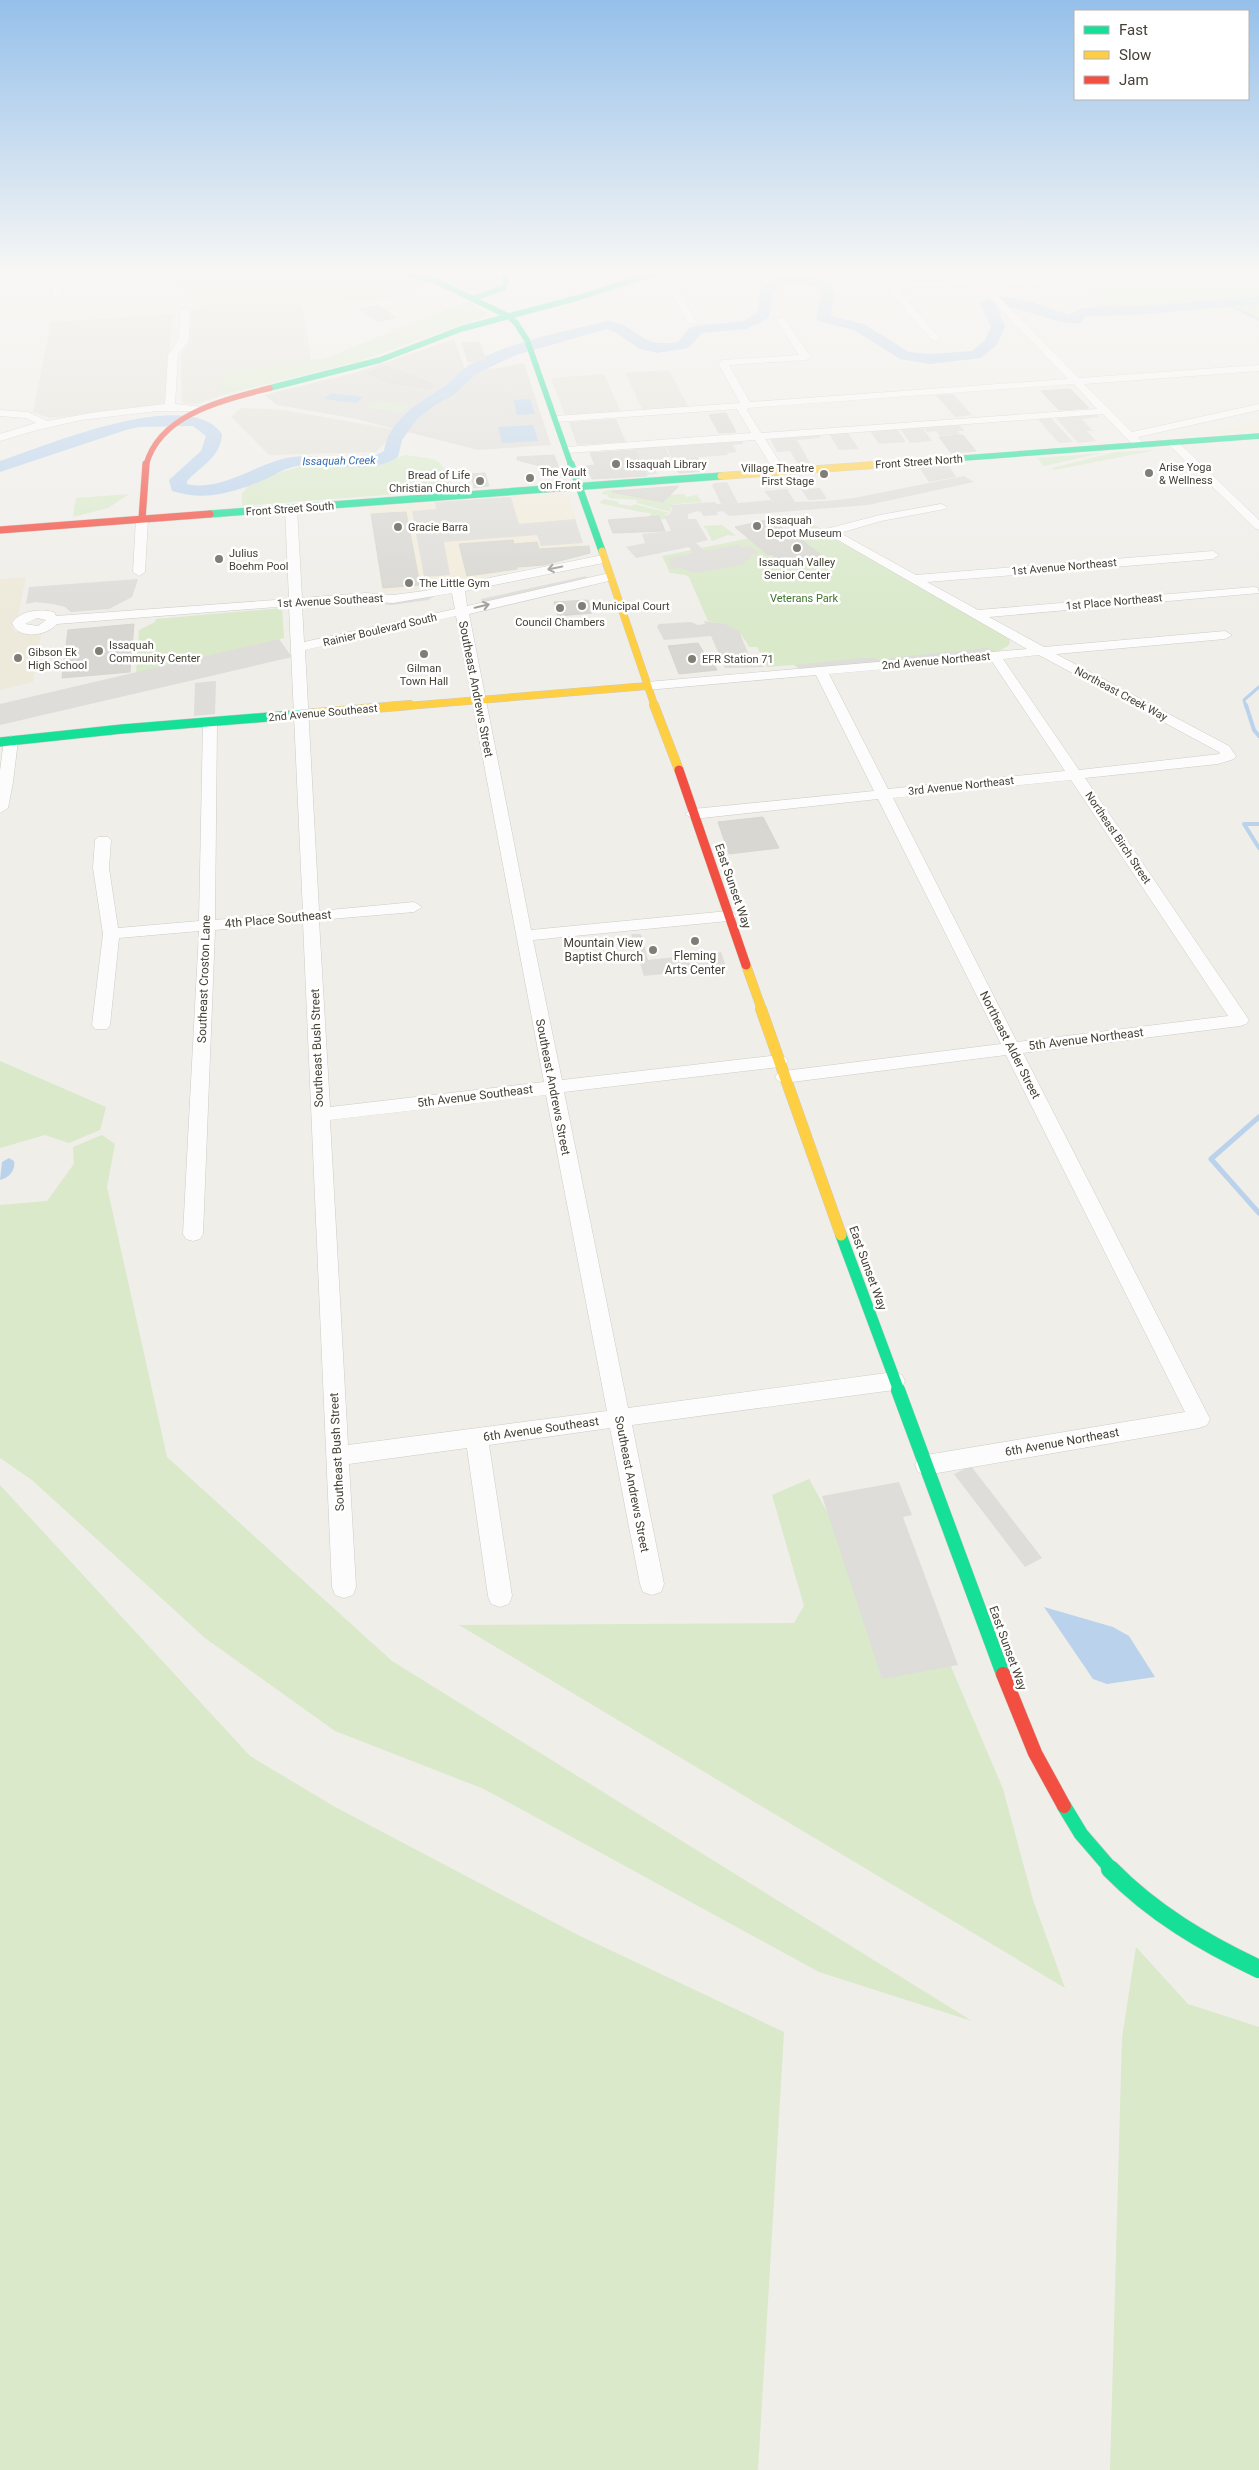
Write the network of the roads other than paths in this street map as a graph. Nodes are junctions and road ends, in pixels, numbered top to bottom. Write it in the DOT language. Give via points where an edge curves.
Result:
graph roads {
  1 [pos="171,387"];
  2 [pos="272,387"];
  3 [pos="544,387"];
  4 [pos="737,387"];
  5 [pos="1005,387"];
  6 [pos="1083,387"];
  7 [pos="744,406"];
  8 [pos="170,407"];
  9 [pos="1259,407"];
  10 [pos="199,409"];
  11 [pos="1106,412"];
  12 [pos="0,413"];
  13 [pos="556,419"];
  14 [pos="43,423"];
  15 [pos="1130,436"];
  16 [pos="1259,436"];
  17 [pos="757,437"];
  18 [pos="0,438"];
  19 [pos="1173,443"];
  20 [pos="1139,445"];
  21 [pos="567,450"];
  22 [pos="780,472"];
  23 [pos="145,486"];
  24 [pos="580,487"];
  25 [pos="133,498"];
  26 [pos="940,507"];
  27 [pos="291,508"];
  28 [pos="113,510"];
  29 [pos="142,520"];
  30 [pos="59,525"];
  31 [pos="1259,526"];
  32 [pos="0,530"];
  33 [pos="1213,556"];
  34 [pos="603,559"];
  35 [pos="139,572"];
  36 [pos="609,577"];
  37 [pos="914,579"];
  38 [pos="458,589"];
  39 [pos="1254,590"];
  40 [pos="296,603"];
  41 [pos="460,611"];
  42 [pos="975,614"];
  43 [pos="54,620"];
  44 [pos="1011,635"];
  45 [pos="1225,635"];
  46 [pos="298,647"];
  47 [pos="1041,651"];
  48 [pos="999,655"];
  49 [pos="821,671"];
  50 [pos="647,686"];
  51 [pos="477,701"];
  52 [pos="302,715"];
  53 [pos="210,723"];
  54 [pos="5,741"];
  55 [pos="1229,756"];
  56 [pos="1076,775"];
  57 [pos="882,794"];
  58 [pos="0,808"];
  59 [pos="693,814"];
  60 [pos="103,840"];
  61 [pos="414,907"];
  62 [pos="311,915"];
  63 [pos="728,916"];
  64 [pos="206,926"];
  65 [pos="111,934"];
  66 [pos="524,936"];
  67 [pos="1240,1020"];
  68 [pos="101,1026"];
  69 [pos="1013,1049"];
  70 [pos="782,1069"];
  71 [pos="553,1086"];
  72 [pos="320,1115"];
  73 [pos="193,1234"];
  74 [pos="894,1381"];
  75 [pos="619,1418"];
  76 [pos="1199,1419"];
  77 [pos="477,1437"];
  78 [pos="337,1456"];
  79 [pos="926,1465"];
  80 [pos="652,1584"];
  81 [pos="344,1587"];
  82 [pos="500,1596"];
  83 [pos="1259,1969"];
  1 -- 8 [label="street"];
  2 -- 10 [label="main road"];
  3 -- 13 [label="main road, East Sunset Way"];
  4 -- 7 [label="street"];
  5 -- 7 [label="street"];
  6 -- 11 [label="street"];
  7 -- 13 [label="street"];
  7 -- 17 [label="street" via="742,410"];
  8 -- 10 [label="street"];
  8 -- 14 [label="street"];
  9 -- 15 [label="street"];
  10 -- 23 [label="main road" via="159,436 148,457"];
  11 -- 15 [label="street"];
  11 -- 17 [label="street"];
  12 -- 14 [label="street" via="28,415"];
  13 -- 21 [label="main road, East Sunset Way"];
  14 -- 18 [label="street"];
  15 -- 20 [label="street"];
  16 -- 19 [label="main road, Front Street North"];
  17 -- 21 [label="street"];
  17 -- 22 [label="street"];
  19 -- 20 [label="main road, Front Street North"];
  19 -- 31 [label="street"];
  20 -- 22 [label="main road, Front Street North"];
  21 -- 24 [label="main road, East Sunset Way"];
  22 -- 24 [label="main road, Front Street North"];
  23 -- 25 [label="main road"];
  23 -- 29 [label="main road"];
  24 -- 27 [label="main road, Front Street South"];
  24 -- 34 [label="main road, East Sunset Way"];
  26 -- 37 [label="street, Northeast Creek Way" via="880,518 830,532"];
  27 -- 29 [label="main road, Front Street South"];
  27 -- 40 [label="street, Southeast Bush Street"];
  28 -- 30 [label="main road"];
  29 -- 30 [label="main road, Front Street South"];
  29 -- 35 [label="street"];
  30 -- 32 [label="main road, Front Street South"];
  33 -- 37 [label="street, 1st Avenue Northeast"];
  34 -- 36 [label="main road, East Sunset Way"];
  34 -- 38 [label="street, 1st Avenue Southeast, one-way"];
  41 -- 36 [label="street, Rainier Boulevard South, one-way"];
  36 -- 50 [label="main road, East Sunset Way"];
  37 -- 42 [label="street, Northeast Creek Way"];
  38 -- 40 [label="street, 1st Avenue Southeast" via="405,598 372,597"];
  38 -- 41 [label="street, Southeast Andrews Street"];
  39 -- 42 [label="street, 1st Place Northeast"];
  40 -- 43 [label="street, 1st Avenue Southeast"];
  40 -- 46 [label="street, Southeast Bush Street"];
  41 -- 46 [label="street, Rainier Boulevard South"];
  41 -- 51 [label="street, Southeast Andrews Street"];
  42 -- 44 [label="street, Northeast Creek Way"];
  44 -- 47 [label="street, Northeast Creek Way"];
  44 -- 48 [label="street" via="1012,645"];
  45 -- 47 [label="street, 2nd Avenue Northeast"];
  46 -- 52 [label="street, Southeast Bush Street"];
  47 -- 48 [label="street, 2nd Avenue Northeast"];
  47 -- 55 [label="street, Northeast Creek Way" via="1224,749"];
  48 -- 49 [label="street, 2nd Avenue Northeast"];
  48 -- 56 [label="street, Northeast Birch Street"];
  49 -- 50 [label="street, 2nd Avenue Northeast"];
  49 -- 57 [label="street, Northeast Alder Street"];
  50 -- 51 [label="main road, 2nd Avenue Southeast"];
  50 -- 59 [label="main road, East Sunset Way"];
  51 -- 52 [label="main road, 2nd Avenue Southeast"];
  51 -- 66 [label="street, Southeast Andrews Street"];
  52 -- 53 [label="main road, 2nd Avenue Southeast"];
  52 -- 62 [label="street, Southeast Bush Street"];
  53 -- 54 [label="main road, 2nd Avenue Southeast"];
  53 -- 64 [label="street, Southeast Croston Lane"];
  54 -- 58 [label="street"];
  55 -- 56 [label="street, 3rd Avenue Northeast" via="1218,760"];
  56 -- 57 [label="street, 3rd Avenue Northeast"];
  56 -- 67 [label="street, Northeast Birch Street"];
  57 -- 59 [label="street, 3rd Avenue Northeast"];
  57 -- 69 [label="street, Northeast Alder Street"];
  59 -- 63 [label="main road, East Sunset Way"];
  60 -- 65 [label="street" via="101,868"];
  61 -- 62 [label="street, 4th Place Southeast"];
  62 -- 64 [label="street, 4th Place Southeast"];
  62 -- 72 [label="street, Southeast Bush Street"];
  63 -- 66 [label="street"];
  63 -- 70 [label="main road, East Sunset Way"];
  64 -- 65 [label="street, 4th Place Southeast"];
  64 -- 73 [label="street, Southeast Croston Lane"];
  65 -- 68 [label="street"];
  66 -- 71 [label="street, Southeast Andrews Street"];
  67 -- 69 [label="street, 5th Avenue Northeast"];
  69 -- 70 [label="street, 5th Avenue Northeast"];
  69 -- 76 [label="street, Northeast Alder Street"];
  70 -- 71 [label="street, 5th Avenue Southeast"];
  70 -- 74 [label="main road, East Sunset Way"];
  71 -- 72 [label="street, 5th Avenue Southeast"];
  71 -- 75 [label="street, Southeast Andrews Street"];
  72 -- 78 [label="street, Southeast Bush Street"];
  74 -- 75 [label="street, 6th Avenue Southeast"];
  74 -- 79 [label="main road, East Sunset Way"];
  75 -- 77 [label="street, 6th Avenue Southeast"];
  75 -- 80 [label="street, Southeast Andrews Street"];
  76 -- 79 [label="street, 6th Avenue Northeast"];
  77 -- 78 [label="street, 6th Avenue Southeast"];
  77 -- 82 [label="street"];
  78 -- 81 [label="street, Southeast Bush Street"];
  79 -- 83 [label="main road, East Sunset Way" via="1014,1703 1048,1779 1071,1819 1104,1861 1139,1897 1190,1934"];
}
